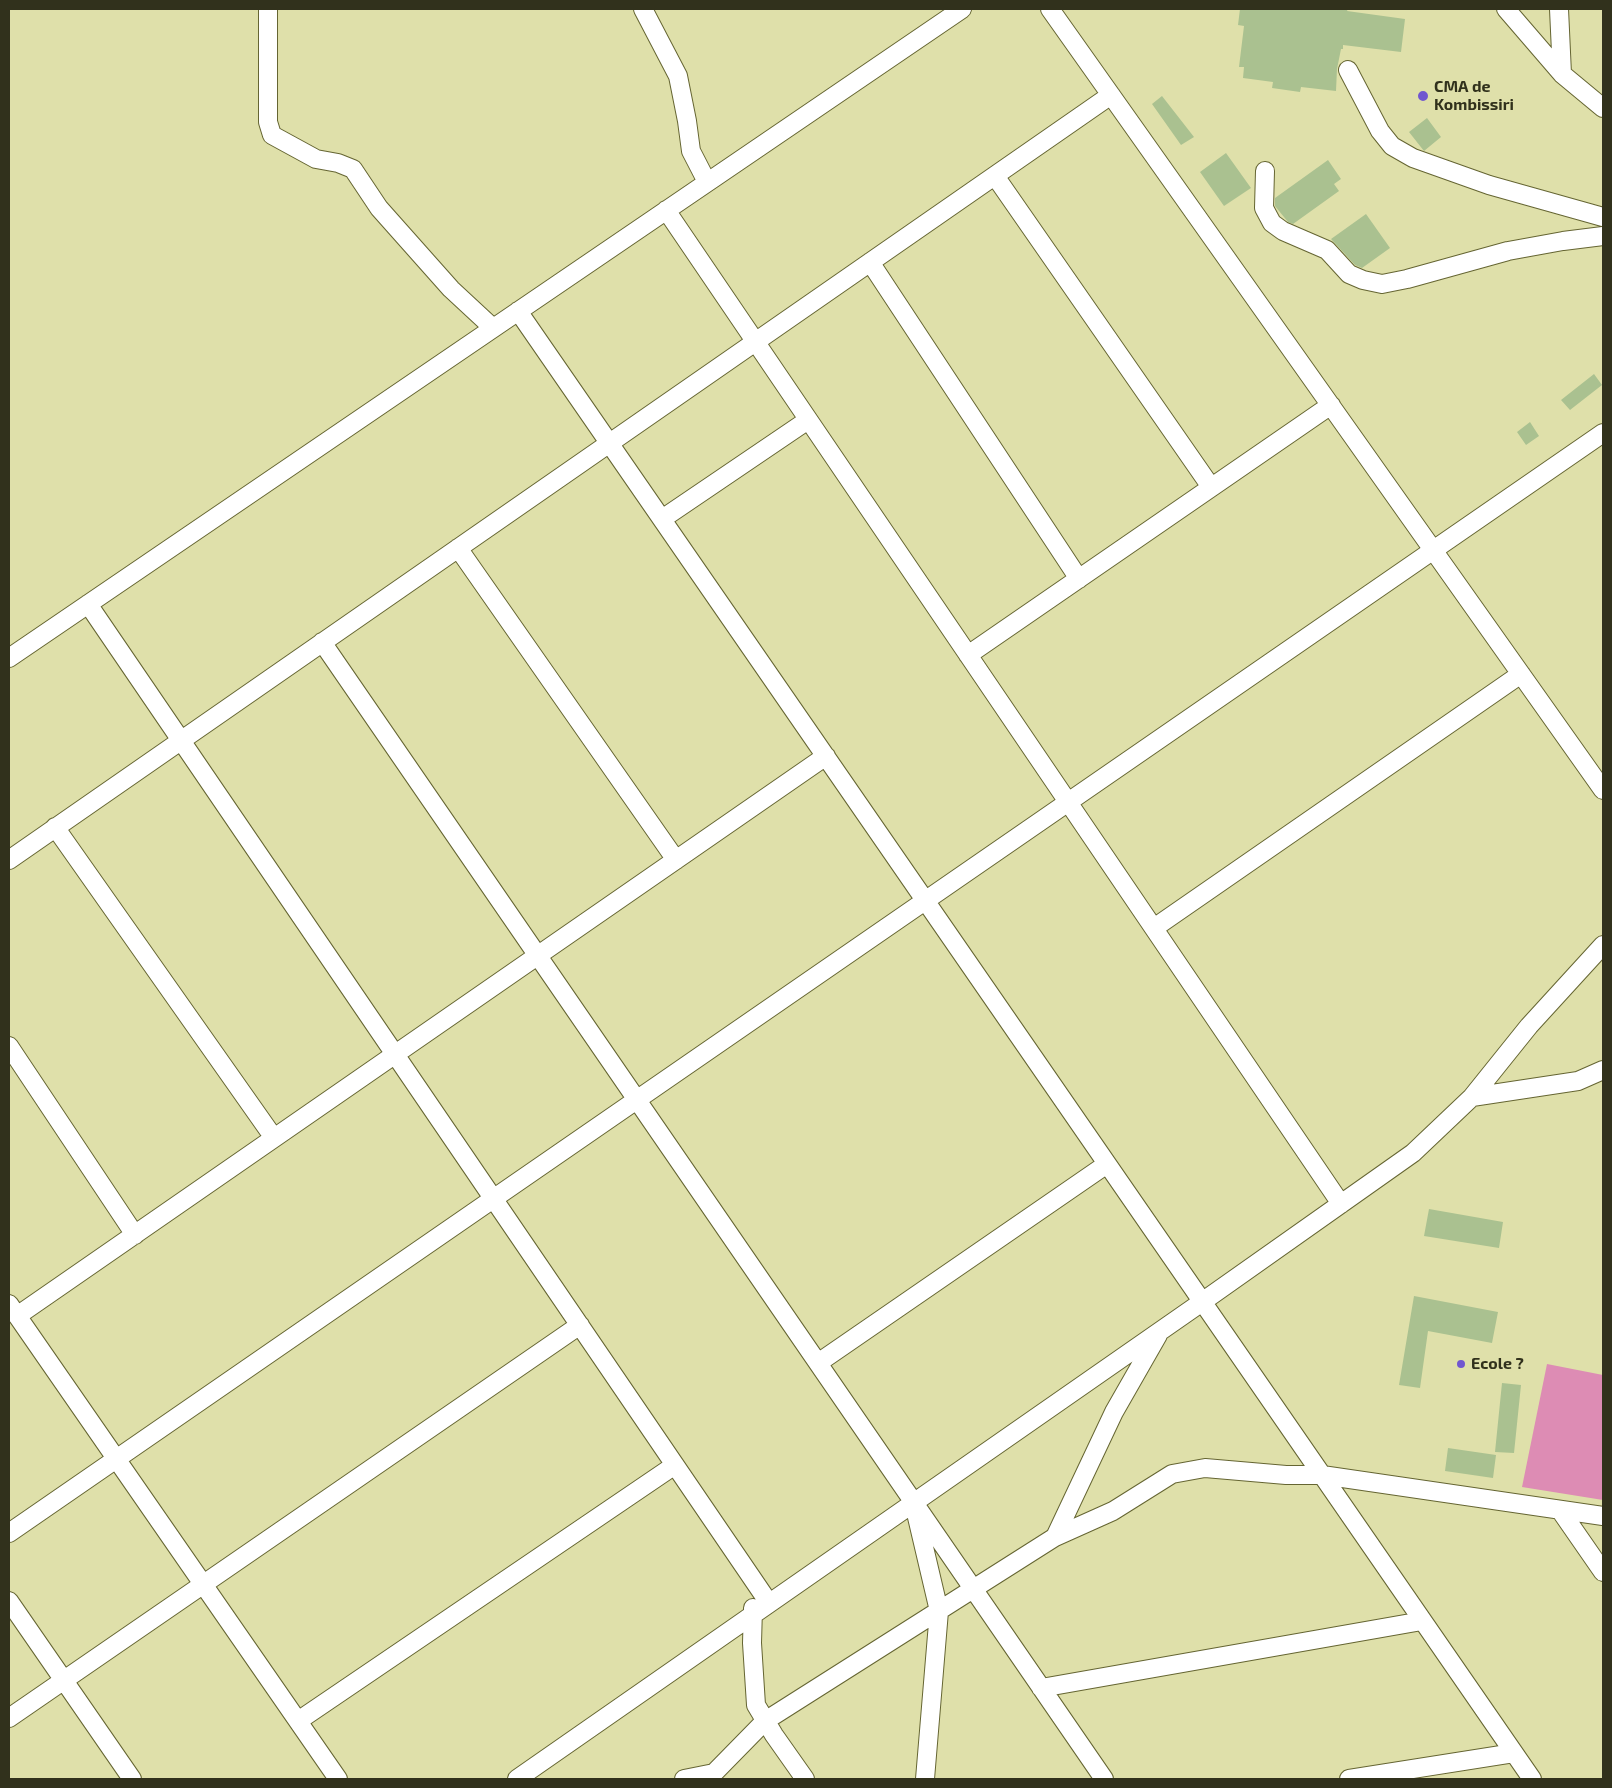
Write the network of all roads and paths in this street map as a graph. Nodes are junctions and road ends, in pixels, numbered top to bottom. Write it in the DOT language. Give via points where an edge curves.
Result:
graph roads {
  1 [pos="268,9"];
  2 [pos="642,9"];
  3 [pos="962,9"];
  4 [pos="1050,9"];
  5 [pos="1506,9"];
  6 [pos="1559,9"];
  7 [pos="1348,70"];
  8 [pos="1562,74"];
  9 [pos="1111,95"];
  10 [pos="1603,108"];
  11 [pos="1265,171"];
  12 [pos="995,176"];
  13 [pos="707,182"];
  14 [pos="666,210"];
  15 [pos="1603,217"];
  16 [pos="1603,236"];
  17 [pos="870,262"];
  18 [pos="518,311"];
  19 [pos="494,328"];
  20 [pos="755,342"];
  21 [pos="1330,405"];
  22 [pos="808,420"];
  23 [pos="1603,433"];
  24 [pos="610,443"];
  25 [pos="1211,488"];
  26 [pos="662,520"];
  27 [pos="458,548"];
  28 [pos="1433,550"];
  29 [pos="1079,579"];
  30 [pos="88,604"];
  31 [pos="322,642"];
  32 [pos="968,655"];
  33 [pos="9,658"];
  34 [pos="1521,674"];
  35 [pos="181,740"];
  36 [pos="826,756"];
  37 [pos="1603,790"];
  38 [pos="1068,802"];
  39 [pos="55,827"];
  40 [pos="9,860"];
  41 [pos="676,860"];
  42 [pos="925,900"];
  43 [pos="1154,928"];
  44 [pos="1603,945"];
  45 [pos="538,956"];
  46 [pos="9,1046"];
  47 [pos="395,1054"];
  48 [pos="1603,1070"];
  49 [pos="1472,1097"];
  50 [pos="636,1100"];
  51 [pos="274,1138"];
  52 [pos="1107,1164"];
  53 [pos="494,1198"];
  54 [pos="1341,1204"];
  55 [pos="134,1235"];
  56 [pos="1202,1302"];
  57 [pos="13,1310"];
  58 [pos="580,1325"];
  59 [pos="1160,1331"];
  60 [pos="818,1363"];
  61 [pos="116,1459"];
  62 [pos="675,1465"];
  63 [pos="1322,1475"];
  64 [pos="914,1503"];
  65 [pos="1560,1510"];
  66 [pos="1603,1516"];
  67 [pos="9,1533"];
  68 [pos="1055,1537"];
  69 [pos="1603,1572"];
  70 [pos="750,1575"];
  71 [pos="203,1584"];
  72 [pos="974,1590"];
  73 [pos="9,1601"];
  74 [pos="770,1603"];
  75 [pos="939,1611"];
  76 [pos="754,1615"];
  77 [pos="1422,1621"];
  78 [pos="64,1680"];
  79 [pos="1041,1688"];
  80 [pos="9,1718"];
  81 [pos="298,1720"];
  82 [pos="765,1720"];
  83 [pos="1514,1753"];
  84 [pos="132,1779"];
  85 [pos="338,1779"];
  86 [pos="517,1779"];
  87 [pos="684,1779"];
  88 [pos="805,1779"];
  89 [pos="925,1779"];
  90 [pos="1104,1779"];
  91 [pos="1349,1779"];
  92 [pos="1532,1779"];
  1 -- 19 [label="street" via="268,122 272,135 316,159 353,169 379,208 451,289"];
  2 -- 13 [label="street" via="678,76 691,151"];
  3 -- 13 [label="street"];
  4 -- 9 [label="street"];
  5 -- 8 [label="street"];
  6 -- 8 [label="street"];
  7 -- 15 [label="street" via="1380,131 1392,146 1413,158 1489,185"];
  8 -- 10 [label="street"];
  9 -- 12 [label="street"];
  9 -- 21 [label="street"];
  11 -- 16 [label="street" via="1264,208 1272,223 1327,250 1349,274 1382,284 1508,251"];
  12 -- 17 [label="street"];
  12 -- 25 [label="street"];
  13 -- 14 [label="street"];
  14 -- 18 [label="street"];
  14 -- 20 [label="street"];
  17 -- 20 [label="street"];
  17 -- 29 [label="street"];
  18 -- 19 [label="street"];
  18 -- 24 [label="street"];
  19 -- 30 [label="street"];
  20 -- 22 [label="street"];
  20 -- 24 [label="street"];
  21 -- 25 [label="street"];
  21 -- 28 [label="street"];
  22 -- 26 [label="street"];
  22 -- 32 [label="street"];
  23 -- 28 [label="street"];
  24 -- 26 [label="street"];
  24 -- 27 [label="street"];
  25 -- 29 [label="street"];
  26 -- 36 [label="street"];
  27 -- 31 [label="street"];
  27 -- 41 [label="street"];
  28 -- 34 [label="street"];
  28 -- 38 [label="street"];
  29 -- 32 [label="street"];
  30 -- 33 [label="street"];
  30 -- 35 [label="street"];
  31 -- 35 [label="street"];
  31 -- 45 [label="street"];
  32 -- 38 [label="street"];
  34 -- 37 [label="street"];
  34 -- 43 [label="street"];
  35 -- 39 [label="street"];
  35 -- 47 [label="street"];
  36 -- 41 [label="street"];
  36 -- 42 [label="street"];
  38 -- 42 [label="street"];
  38 -- 43 [label="street"];
  39 -- 40 [label="street"];
  39 -- 51 [label="street"];
  41 -- 45 [label="street"];
  42 -- 50 [label="street"];
  42 -- 52 [label="street"];
  43 -- 54 [label="street"];
  44 -- 49 [label="street" via="1529,1026"];
  45 -- 47 [label="street"];
  45 -- 50 [label="street"];
  46 -- 55 [label="street"];
  47 -- 51 [label="street"];
  47 -- 53 [label="street"];
  48 -- 49 [label="street" via="1578,1081"];
  49 -- 54 [label="street" via="1413,1153"];
  50 -- 53 [label="street"];
  50 -- 60 [label="street"];
  51 -- 55 [label="street"];
  52 -- 56 [label="street"];
  52 -- 60 [label="street"];
  53 -- 58 [label="street"];
  53 -- 61 [label="street"];
  54 -- 56 [label="street"];
  55 -- 57 [label="street"];
  56 -- 59 [label="street"];
  56 -- 63 [label="street"];
  57 -- 61 [label="street"];
  58 -- 62 [label="street"];
  58 -- 71 [label="street"];
  59 -- 64 [label="street"];
  59 -- 68 [label="street" via="1114,1412"];
  60 -- 64 [label="street"];
  61 -- 67 [label="street"];
  61 -- 71 [label="street"];
  62 -- 70 [label="street"];
  62 -- 81 [label="street"];
  63 -- 65 [label="street"];
  63 -- 68 [label="street" via="1205,1468 1172,1474 1113,1511"];
  63 -- 77 [label="street"];
  64 -- 72 [label="street"];
  64 -- 74 [label="street"];
  64 -- 75 [label="street"];
  65 -- 66 [label="street"];
  65 -- 69 [label="street"];
  68 -- 72 [label="street"];
  70 -- 74 [label="street"];
  70 -- 76 [label="street"];
  71 -- 78 [label="street"];
  71 -- 81 [label="street"];
  72 -- 75 [label="street"];
  72 -- 79 [label="street"];
  73 -- 78 [label="street"];
  74 -- 76 [label="street"];
  75 -- 82 [label="street"];
  75 -- 89 [label="street"];
  76 -- 82 [label="street" via="752,1643 756,1705"];
  76 -- 86 [label="street"];
  77 -- 79 [label="street"];
  77 -- 83 [label="street"];
  78 -- 80 [label="street"];
  78 -- 84 [label="street"];
  79 -- 90 [label="street"];
  81 -- 85 [label="street"];
  82 -- 87 [label="street" via="714,1774"];
  82 -- 88 [label="street"];
  83 -- 91 [label="street"];
  83 -- 92 [label="street"];
}
